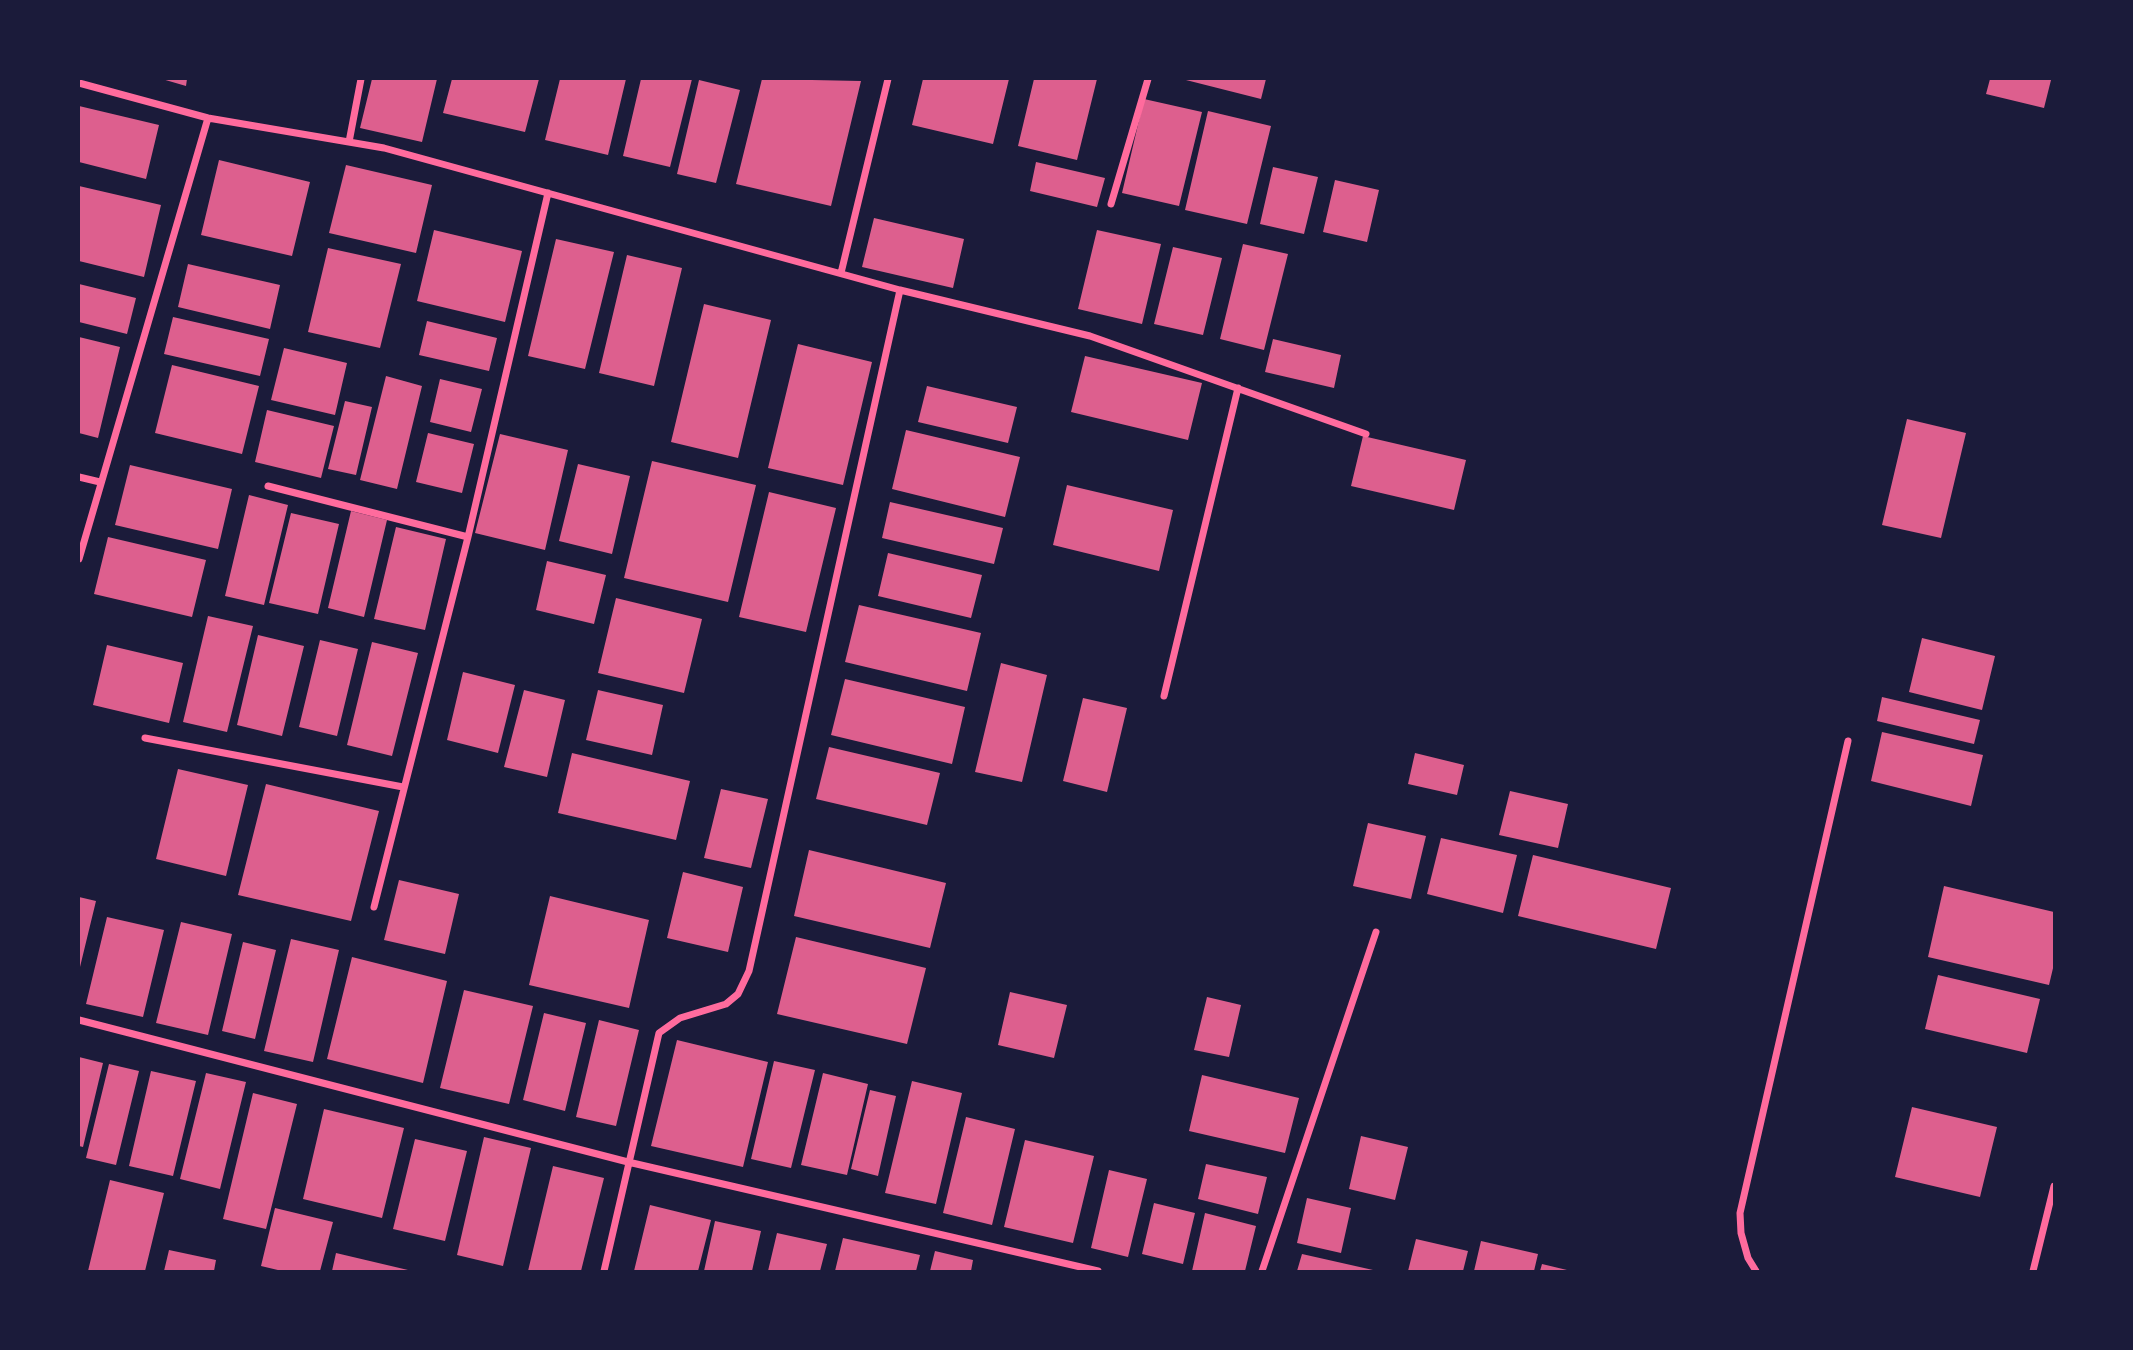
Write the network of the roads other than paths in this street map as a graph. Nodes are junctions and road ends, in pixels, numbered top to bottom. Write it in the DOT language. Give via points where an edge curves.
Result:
graph roads {
  1 [pos="361,79"];
  2 [pos="888,79"];
  3 [pos="1148,79"];
  4 [pos="79,83"];
  5 [pos="208,118"];
  6 [pos="349,142"];
  7 [pos="548,193"];
  8 [pos="1111,204"];
  9 [pos="841,273"];
  10 [pos="901,290"];
  11 [pos="1238,388"];
  12 [pos="1366,434"];
  13 [pos="79,477"];
  14 [pos="100,482"];
  15 [pos="268,485"];
  16 [pos="468,537"];
  17 [pos="79,559"];
  18 [pos="1164,696"];
  19 [pos="145,738"];
  20 [pos="1848,741"];
  21 [pos="403,787"];
  22 [pos="374,907"];
  23 [pos="1376,932"];
  24 [pos="79,1020"];
  25 [pos="628,1162"];
  26 [pos="2054,1186"];
  27 [pos="604,1271"];
  28 [pos="1098,1271"];
  29 [pos="1262,1271"];
  30 [pos="1756,1271"];
  31 [pos="2033,1271"];
  1 -- 6 [label="street"];
  2 -- 9 [label="street"];
  3 -- 8 [label="street"];
  4 -- 5 [label="street"];
  5 -- 6 [label="street"];
  5 -- 14 [label="street"];
  6 -- 7 [label="street"];
  7 -- 9 [label="street"];
  7 -- 16 [label="street"];
  9 -- 10 [label="street"];
  10 -- 11 [label="street" via="1090,336"];
  10 -- 25 [label="street" via="749,971 738,994 726,1004 680,1018 659,1033"];
  11 -- 12 [label="street"];
  11 -- 18 [label="street"];
  13 -- 14 [label="street"];
  14 -- 17 [label="street"];
  15 -- 16 [label="street"];
  16 -- 21 [label="street"];
  19 -- 21 [label="street"];
  20 -- 30 [label="street" via="1740,1213 1741,1233"];
  21 -- 22 [label="street"];
  23 -- 29 [label="street"];
  24 -- 25 [label="street"];
  25 -- 27 [label="street"];
  25 -- 28 [label="street"];
  26 -- 31 [label="street"];
}
